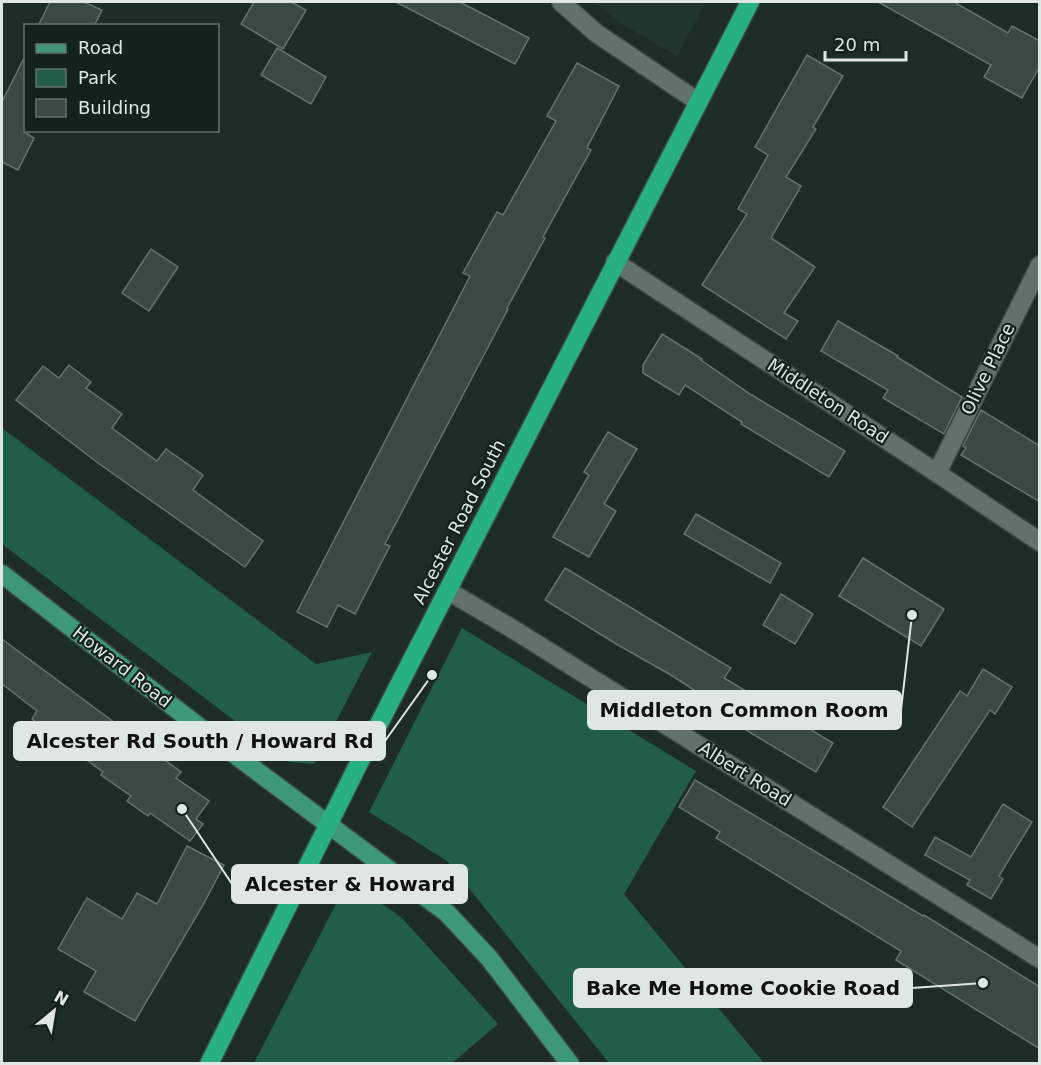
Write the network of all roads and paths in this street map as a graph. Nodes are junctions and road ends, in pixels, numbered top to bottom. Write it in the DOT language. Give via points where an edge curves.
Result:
graph roads {
  1 [pos="561,2"];
  2 [pos="750,2"];
  3 [pos="697,101"];
  4 [pos="615,261"];
  5 [pos="1040,265"];
  6 [pos="938,472"];
  7 [pos="1040,542"];
  8 [pos="2,574"];
  9 [pos="448,591"];
  10 [pos="328,825"];
  11 [pos="1040,959"];
  12 [pos="209,1064"];
  13 [pos="570,1064"];
  1 -- 3 [label="street" via="596,33"];
  2 -- 3 [label="highway, Alcester Road South"];
  3 -- 4 [label="highway, Alcester Road South"];
  4 -- 6 [label="street, Middleton Road"];
  4 -- 9 [label="highway, Alcester Road South"];
  5 -- 6 [label="street, Olive Place"];
  6 -- 7 [label="street, Middleton Road"];
  8 -- 10 [label="main road, Howard Road"];
  9 -- 10 [label="highway, Alcester Road South"];
  9 -- 11 [label="street, Albert Road"];
  10 -- 12 [label="highway, Alcester Road South"];
  10 -- 13 [label="main road, Howard Road" via="447,913 489,958"];
}
